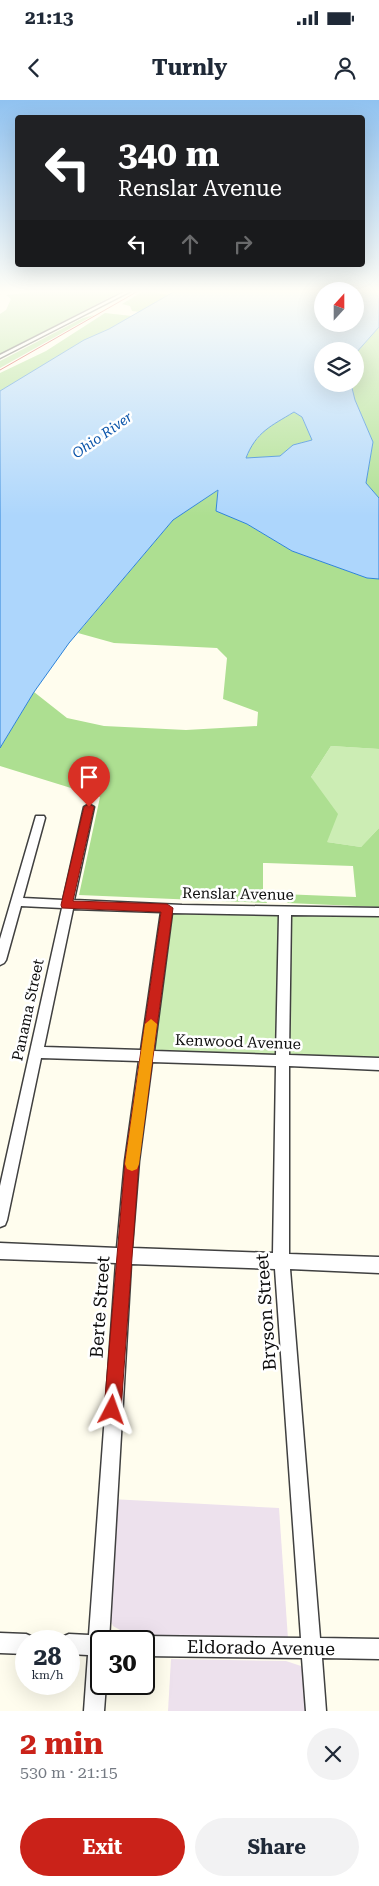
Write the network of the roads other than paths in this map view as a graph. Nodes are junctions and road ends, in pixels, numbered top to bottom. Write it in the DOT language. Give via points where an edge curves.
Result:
graph roads {
  1 [pos="89,807"];
  2 [pos="40,818"];
  3 [pos="16,902"];
  4 [pos="66,905"];
  5 [pos="167,908"];
  6 [pos="284,910"];
  7 [pos="379,912"];
  8 [pos="0,960"];
  9 [pos="36,1052"];
  10 [pos="146,1055"];
  11 [pos="282,1060"];
  12 [pos="379,1064"];
  13 [pos="0,1220"];
  14 [pos="0,1251"];
  15 [pos="124,1255"];
  16 [pos="282,1263"];
  17 [pos="379,1265"];
  18 [pos="101,1630"];
  19 [pos="0,1643"];
  20 [pos="15,1644"];
  21 [pos="155,1646"];
  22 [pos="312,1649"];
  23 [pos="379,1649"];
  24 [pos="95,1695"];
  25 [pos="94,1711"];
  26 [pos="316,1711"];
  1 -- 4 [label="street, Panama Street"];
  2 -- 3 [label="street"];
  3 -- 4 [label="street, Renslar Avenue"];
  3 -- 8 [label="street"];
  4 -- 5 [label="street, Renslar Avenue"];
  4 -- 9 [label="street, Panama Street"];
  5 -- 6 [label="street, Renslar Avenue"];
  5 -- 10 [label="street, Berte Street"];
  6 -- 7 [label="street, Renslar Avenue"];
  6 -- 11 [label="street, Bryson Street"];
  9 -- 10 [label="street, Kenwood Avenue"];
  9 -- 13 [label="street, Panama Street"];
  10 -- 11 [label="street, Kenwood Avenue"];
  10 -- 15 [label="street, Berte Street"];
  11 -- 12 [label="street, Kenwood Avenue"];
  11 -- 16 [label="street, Bryson Street"];
  14 -- 15 [label="street"];
  15 -- 16 [label="street"];
  15 -- 18 [label="street, Berte Street"];
  16 -- 17 [label="street"];
  16 -- 22 [label="street, Bryson Street"];
  19 -- 20 [label="street"];
  21 -- 22 [label="street, Eldorado Avenue"];
  22 -- 23 [label="street, Eldorado Avenue"];
  22 -- 26 [label="street, Bryson Street"];
  24 -- 25 [label="street, Berte Street"];
}
